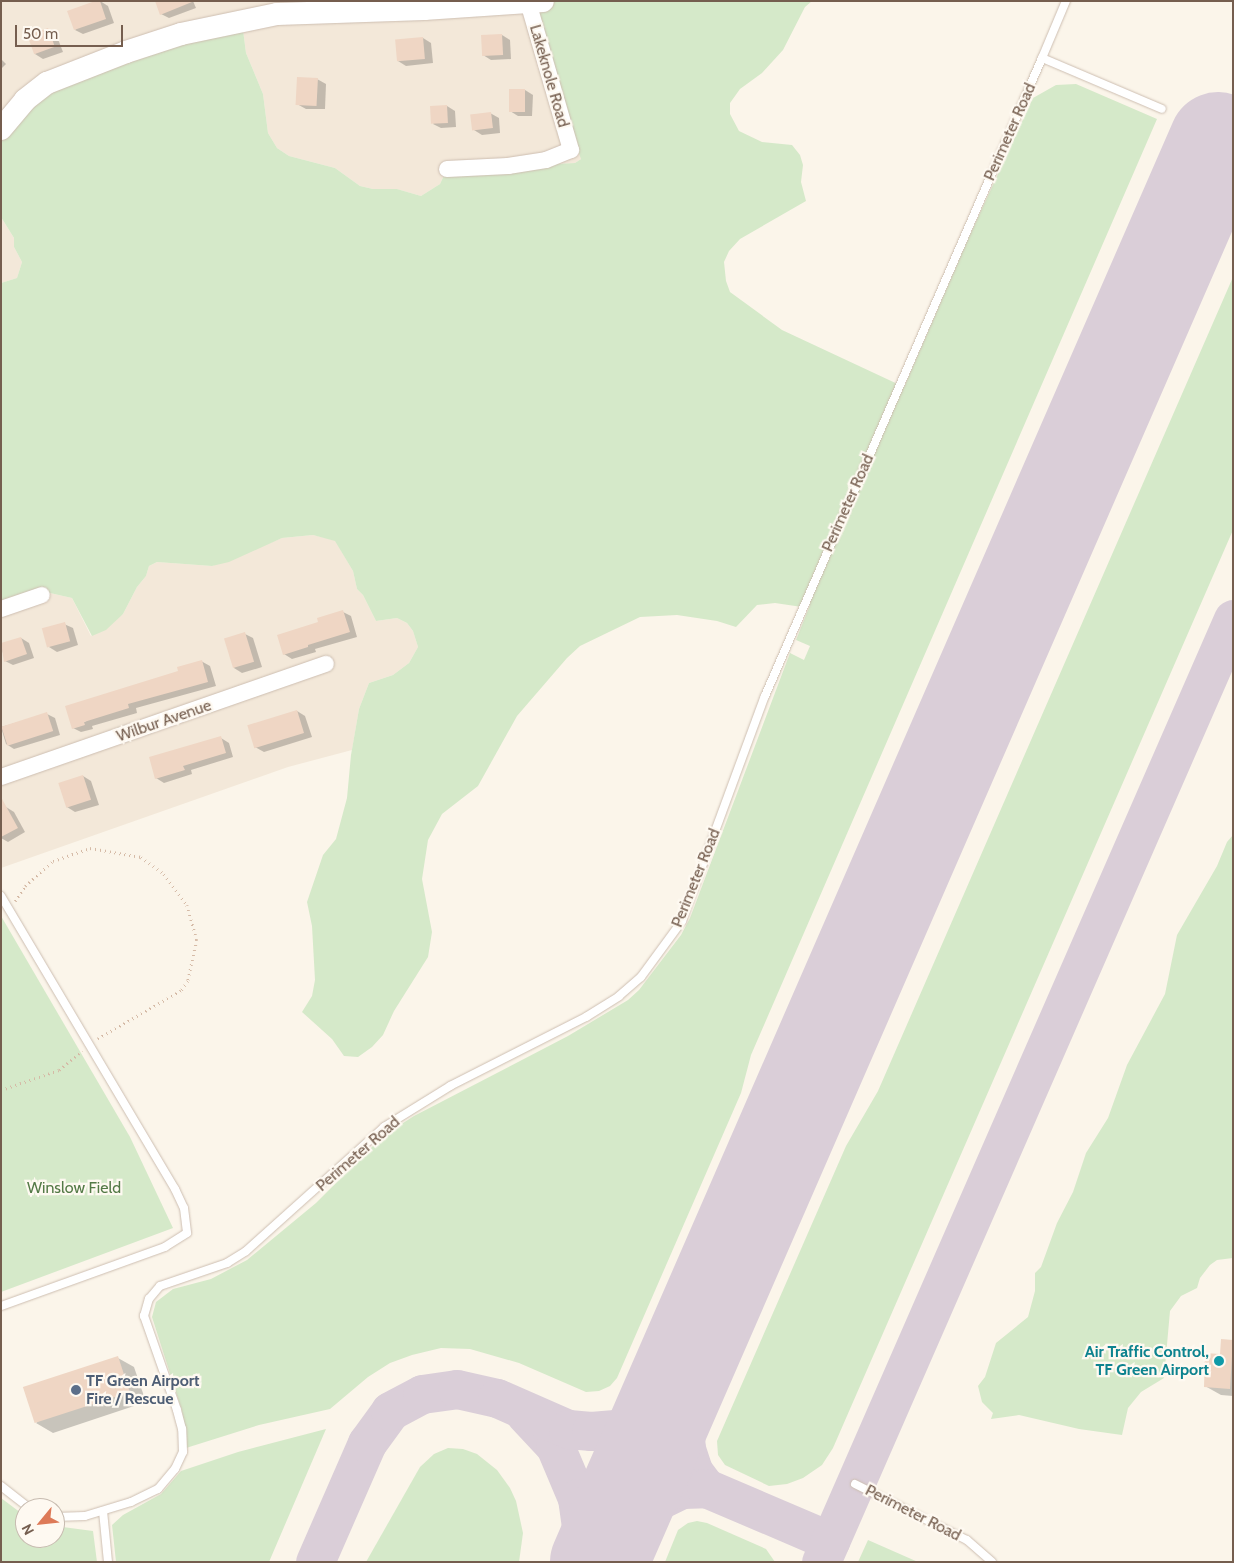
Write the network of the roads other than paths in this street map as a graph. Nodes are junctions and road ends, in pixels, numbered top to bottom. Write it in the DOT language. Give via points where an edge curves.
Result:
graph roads {
  1 [pos="1066,1"];
  2 [pos="536,2"];
  3 [pos="1042,58"];
  4 [pos="1162,109"];
  5 [pos="1,129"];
  6 [pos="447,169"];
  7 [pos="42,595"];
  8 [pos="1,609"];
  9 [pos="326,664"];
  10 [pos="1,777"];
  11 [pos="1,896"];
  12 [pos="1,1306"];
  13 [pos="855,1484"];
  14 [pos="1,1486"];
  15 [pos="16,1498"];
  16 [pos="103,1511"];
  17 [pos="65,1517"];
  18 [pos="108,1562"];
  19 [pos="992,1562"];
  1 -- 3 [label="lane, Perimeter Road"];
  2 -- 5 [label="street" via="277,14 181,34 47,84 25,100"];
  2 -- 6 [label="street, Lakeknole Road" via="570,150 546,160 508,166"];
  3 -- 4 [label="lane"];
  3 -- 16 [label="lane, Perimeter Road" via="776,670 682,921 641,976 619,996 586,1017 450,1086 384,1127 266,1236 240,1255 202,1273 160,1286 149,1299 144,1316 177,1410 183,1452 158,1489"];
  7 -- 8 [label="street"];
  9 -- 10 [label="street, Wilbur Avenue"];
  11 -- 12 [label="lane" via="175,1190 184,1208 187,1233 165,1247"];
  13 -- 19 [label="lane, Perimeter Road" via="967,1540"];
  14 -- 15 [label="lane"];
  16 -- 17 [label="lane, Perimeter Road"];
  16 -- 18 [label="lane"];
}
